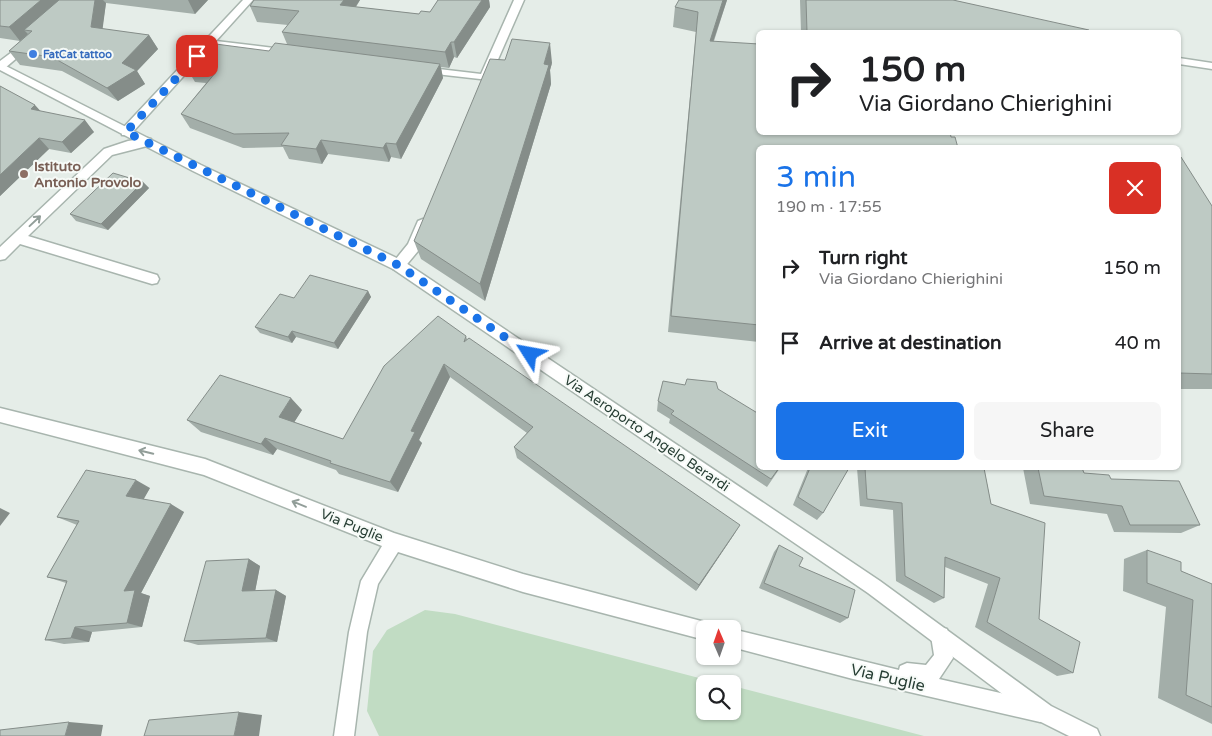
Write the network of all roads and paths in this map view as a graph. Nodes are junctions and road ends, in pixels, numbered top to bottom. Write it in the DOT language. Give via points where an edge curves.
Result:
graph roads {
  1 [pos="248,0"];
  2 [pos="519,0"];
  3 [pos="39,34"];
  4 [pos="210,43"];
  5 [pos="298,54"];
  6 [pos="1181,61"];
  7 [pos="0,66"];
  8 [pos="1212,66"];
  9 [pos="406,68"];
  10 [pos="126,132"];
  11 [pos="147,142"];
  12 [pos="428,211"];
  13 [pos="17,238"];
  14 [pos="0,254"];
  15 [pos="398,265"];
  16 [pos="152,279"];
  17 [pos="0,415"];
  18 [pos="394,542"];
  19 [pos="696,629"];
  20 [pos="940,636"];
  21 [pos="741,640"];
  22 [pos="854,669"];
  23 [pos="1044,713"];
  24 [pos="344,736"];
  25 [pos="1090,736"];
  1 -- 4 [label="street"];
  2 -- 9 [label="street" via="483,83"];
  3 -- 7 [label="street"];
  4 -- 5 [label="street"];
  4 -- 10 [label="street"];
  6 -- 8 [label="street"];
  7 -- 10 [label="street, Via Aeroporto Angelo Berardi"];
  10 -- 11 [label="street, Via Aeroporto Angelo Berardi"];
  13 -- 11 [label="street, one-way" via="108,152"];
  11 -- 15 [label="street, Via Aeroporto Angelo Berardi"];
  12 -- 15 [label="street" via="413,247"];
  13 -- 14 [label="street"];
  13 -- 16 [label="street"];
  15 -- 20 [label="street, Via Aeroporto Angelo Berardi" via="866,581"];
  18 -- 17 [label="street, Via Puglie, one-way" via="205,467"];
  18 -- 19 [label="street, Via Puglie" via="523,584"];
  18 -- 24 [label="street" via="370,581 358,632"];
  20 -- 22 [label="street" via="944,658 930,675"];
  20 -- 23 [label="street, Via Aeroporto Angelo Berardi"];
  21 -- 22 [label="street, Via Puglie"];
  22 -- 23 [label="street, Via Puglie"];
  23 -- 25 [label="street"];
}
